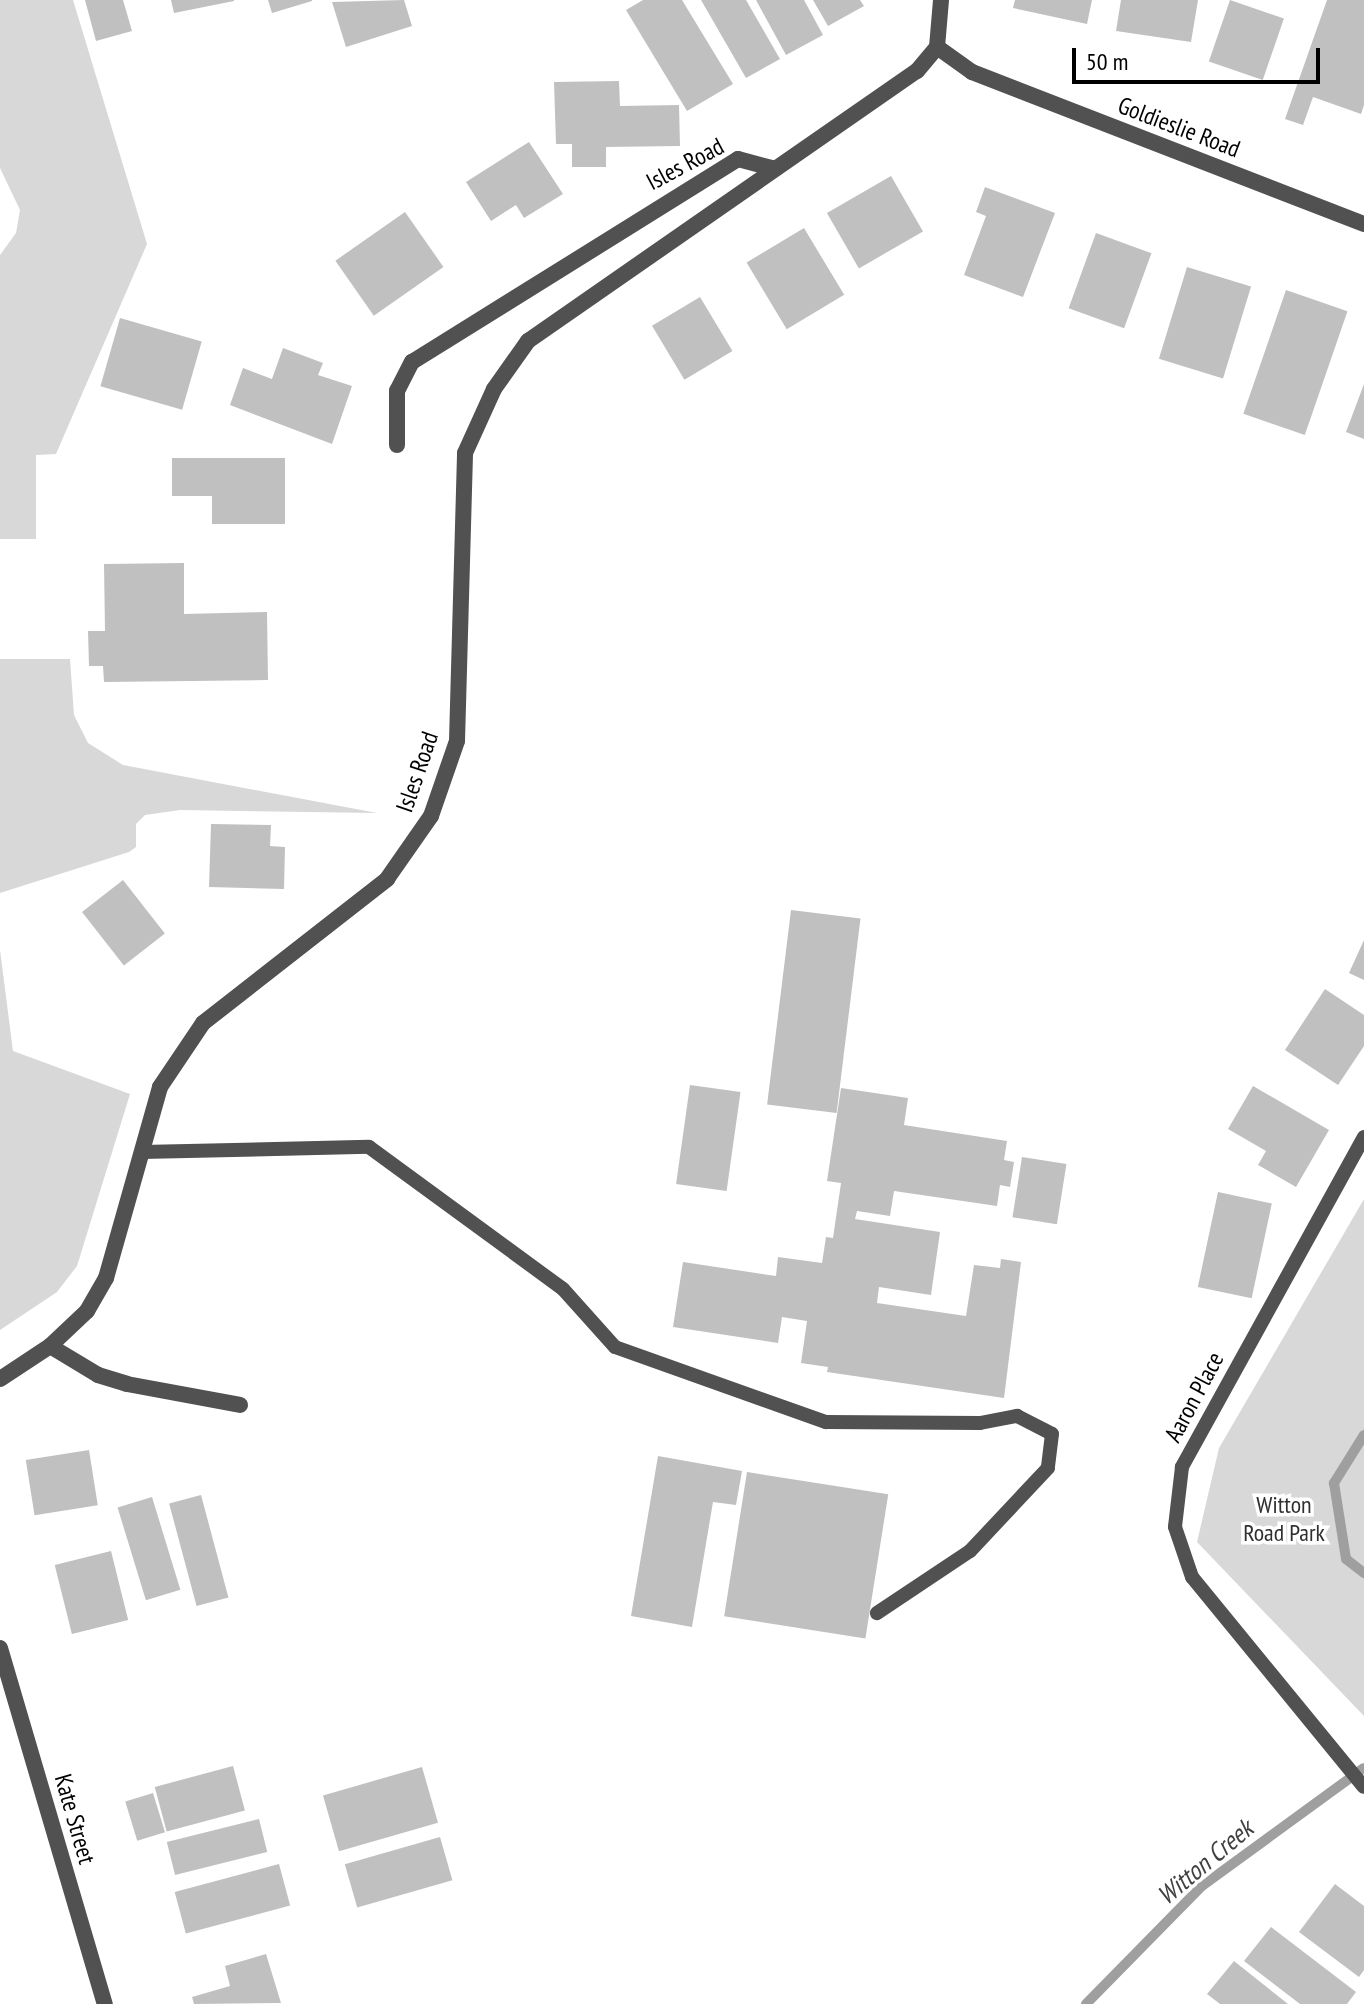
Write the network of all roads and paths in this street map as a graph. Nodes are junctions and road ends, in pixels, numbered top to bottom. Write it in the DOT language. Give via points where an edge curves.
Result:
graph roads {
  1 [pos="941,0"];
  2 [pos="937,47"];
  3 [pos="775,169"];
  4 [pos="1364,224"];
  5 [pos="397,445"];
  6 [pos="1364,1137"];
  7 [pos="142,1152"];
  8 [pos="50,1346"];
  9 [pos="0,1379"];
  10 [pos="240,1405"];
  11 [pos="877,1613"];
  12 [pos="0,1648"];
  13 [pos="1364,1787"];
  14 [pos="105,2004"];
  1 -- 2 [label="street"];
  2 -- 3 [label="street, Isles Road" via="917,71"];
  2 -- 4 [label="street, Goldieslie Road" via="972,72"];
  3 -- 5 [label="street, Isles Road" via="738,159 412,362 397,391"];
  3 -- 7 [label="street, Isles Road" via="528,341 494,389 465,453 457,741 431,816 387,879 203,1023 160,1087"];
  6 -- 13 [label="lane, Aaron Place" via="1182,1467 1175,1527 1192,1577"];
  7 -- 8 [label="street, Isles Road" via="106,1278 87,1311"];
  7 -- 11 [label="lane" via="369,1147 563,1289 615,1347 826,1422 980,1423 1017,1416 1052,1434 1048,1468 970,1551"];
  8 -- 9 [label="street"];
  8 -- 10 [label="street" via="112,1380"];
  12 -- 14 [label="street, Kate Street"];
}
